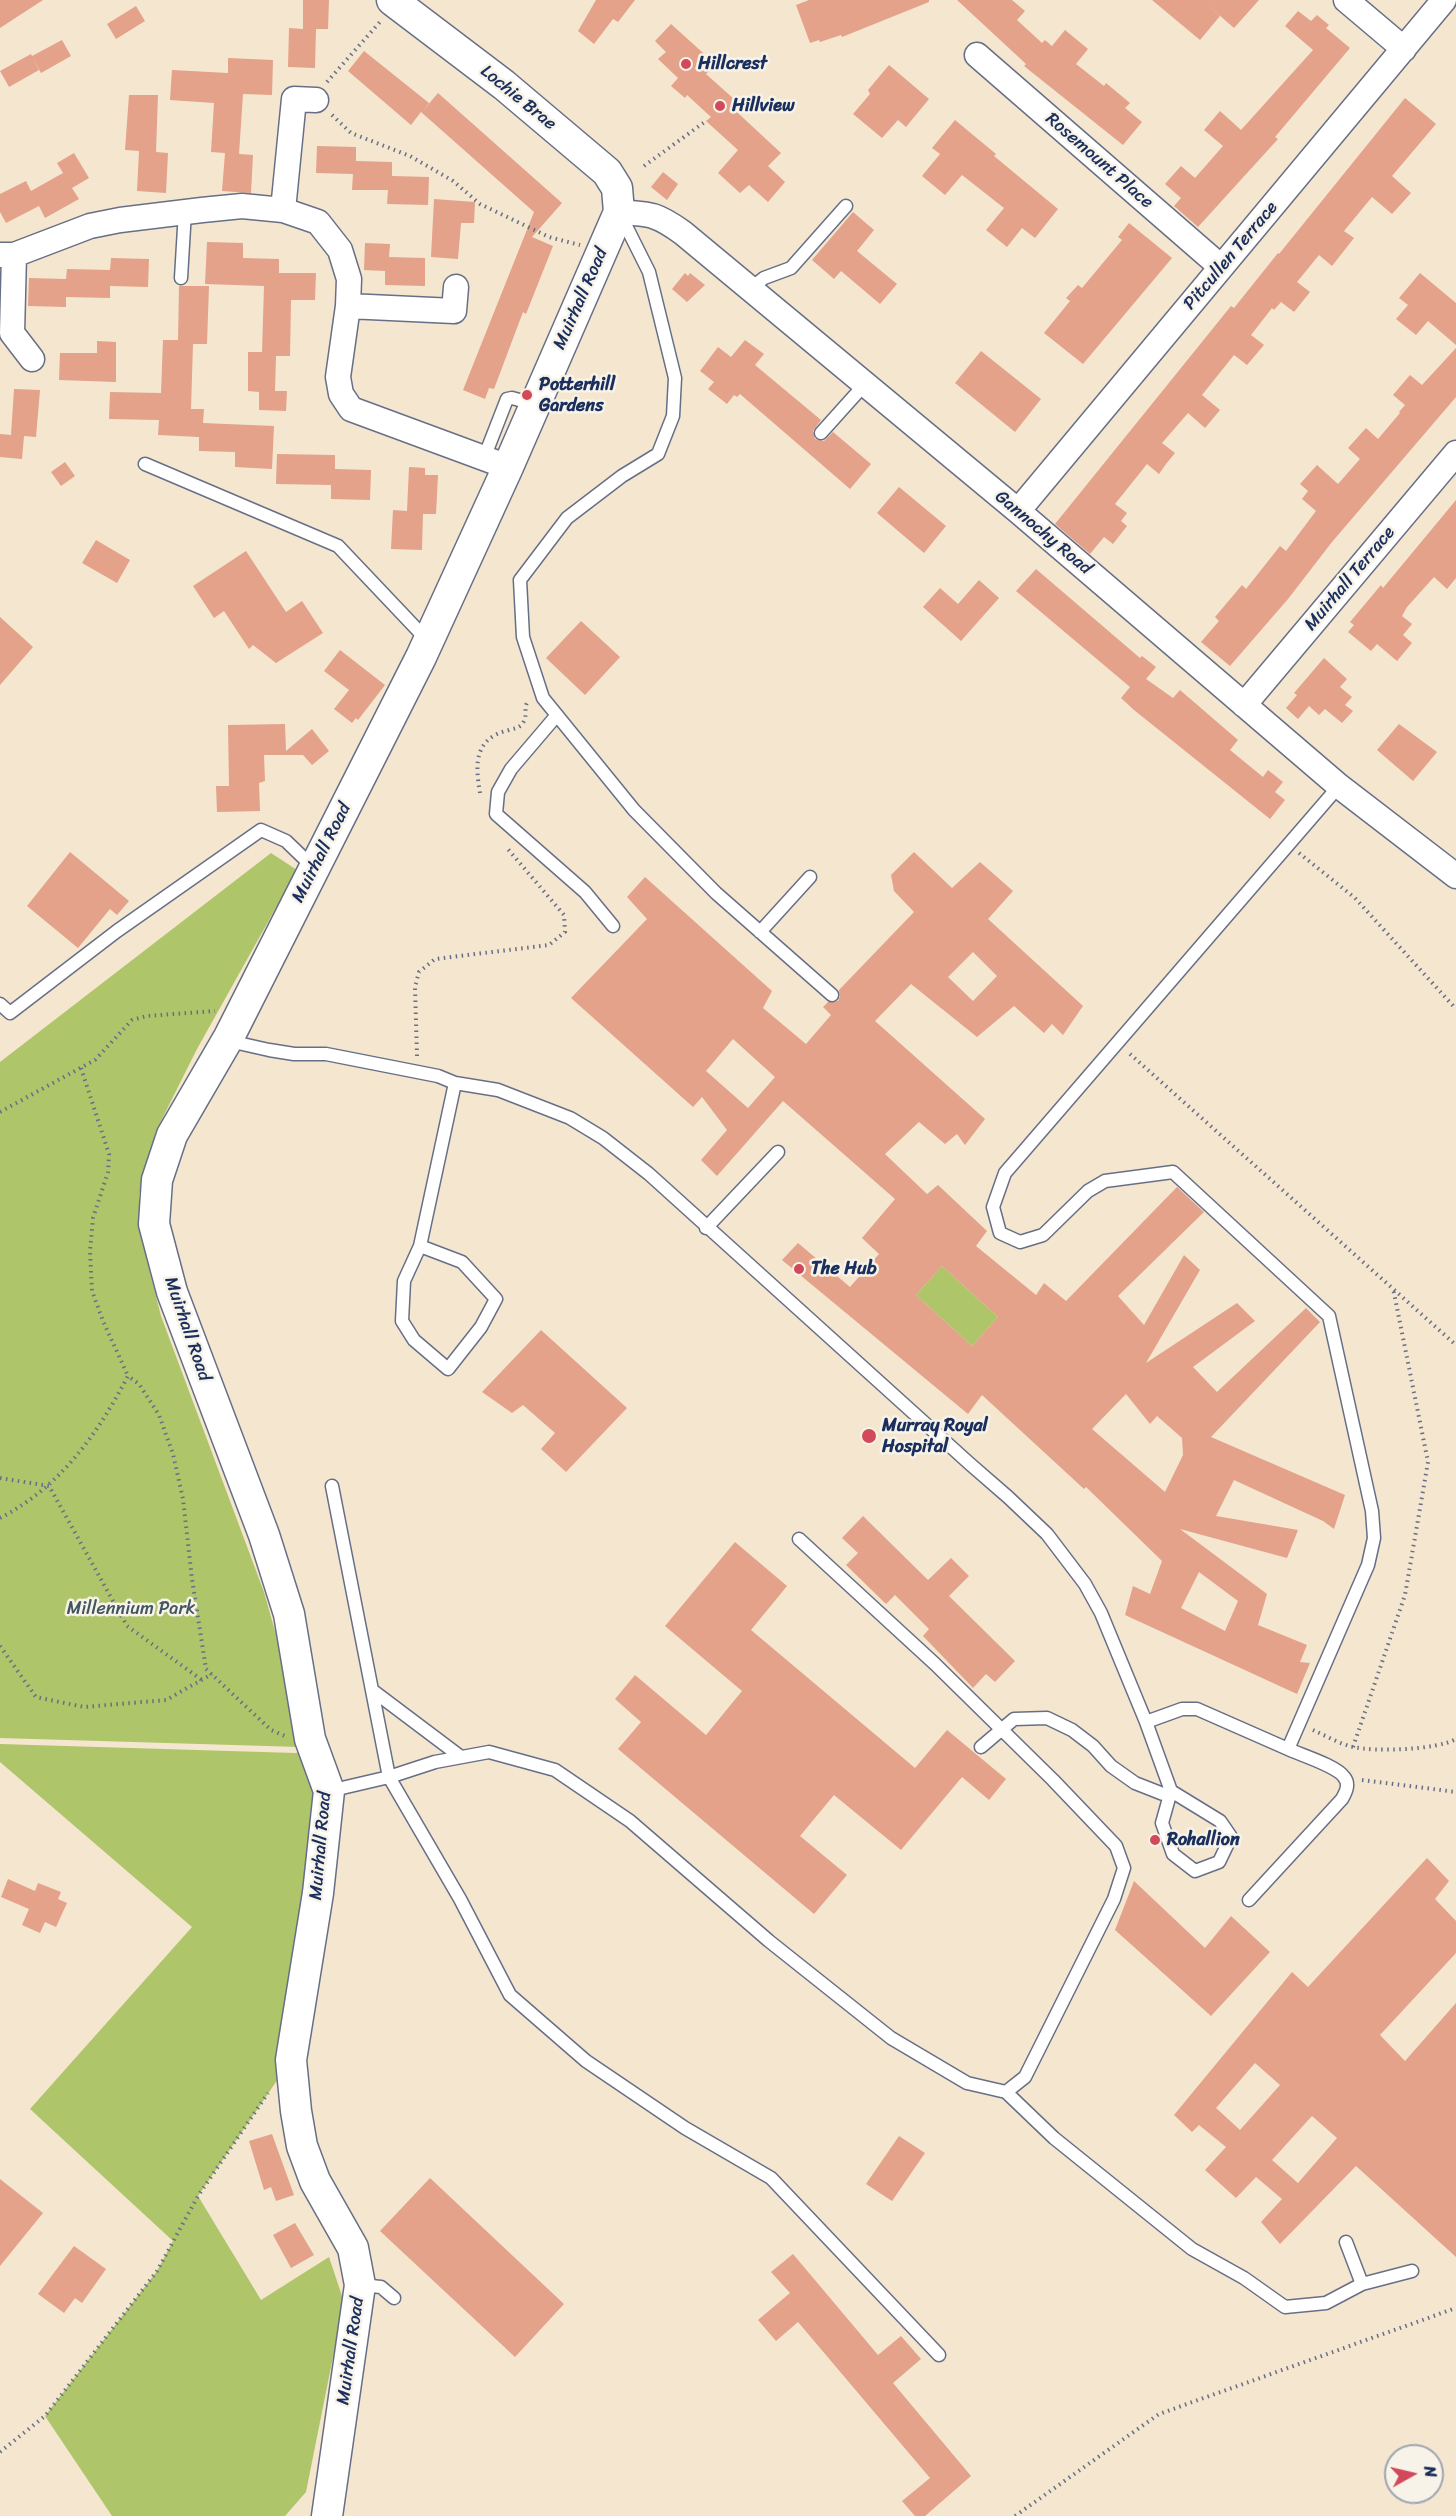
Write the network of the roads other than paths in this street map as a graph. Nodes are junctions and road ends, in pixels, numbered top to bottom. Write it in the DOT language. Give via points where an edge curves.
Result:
graph roads {
  1 [pos="1346,0"];
  2 [pos="1444,0"];
  3 [pos="394,2"];
  4 [pos="1404,49"];
  5 [pos="977,55"];
  6 [pos="316,100"];
  7 [pos="846,206"];
  8 [pos="283,210"];
  9 [pos="185,211"];
  10 [pos="619,212"];
  11 [pos="7,255"];
  12 [pos="1221,267"];
  13 [pos="181,278"];
  14 [pos="456,287"];
  15 [pos="750,289"];
  16 [pos="348,306"];
  17 [pos="32,359"];
  18 [pos="865,384"];
  19 [pos="821,433"];
  20 [pos="1456,453"];
  21 [pos="496,463"];
  22 [pos="145,464"];
  23 [pos="1018,511"];
  24 [pos="428,642"];
  25 [pos="1244,705"];
  26 [pos="556,715"];
  27 [pos="1339,786"];
  28 [pos="314,868"];
  29 [pos="1456,876"];
  30 [pos="810,877"];
  31 [pos="613,926"];
  32 [pos="760,932"];
  33 [pos="832,995"];
  34 [pos="0,1004"];
  35 [pos="234,1026"];
  36 [pos="455,1083"];
  37 [pos="777,1152"];
  38 [pos="706,1228"];
  39 [pos="420,1246"];
  40 [pos="332,1485"];
  41 [pos="799,1539"];
  42 [pos="372,1690"];
  43 [pos="1146,1722"];
  44 [pos="1002,1730"];
  45 [pos="981,1747"];
  46 [pos="1288,1749"];
  47 [pos="461,1757"];
  48 [pos="389,1777"];
  49 [pos="329,1791"];
  50 [pos="1172,1791"];
  51 [pos="1249,1900"];
  52 [pos="1006,2092"];
  53 [pos="1346,2242"];
  54 [pos="1412,2271"];
  55 [pos="1362,2283"];
  56 [pos="360,2285"];
  57 [pos="394,2298"];
  58 [pos="939,2355"];
  59 [pos="327,2516"];
  1 -- 4 [label="street"];
  2 -- 4 [label="street, Pitcullen Terrace"];
  3 -- 10 [label="street, Lochie Brae" via="504,85 608,172 617,188"];
  4 -- 12 [label="street, Pitcullen Terrace"];
  5 -- 12 [label="street, Rosemount Place"];
  6 -- 8 [label="street" via="294,99"];
  7 -- 15 [label="lane" via="791,268 764,278"];
  8 -- 9 [label="street" via="242,206"];
  8 -- 16 [label="street" via="318,222 340,250 349,279"];
  9 -- 11 [label="street" via="90,226"];
  9 -- 13 [label="lane"];
  10 -- 15 [label="street, Gannochy Road" via="650,214 664,220"];
  10 -- 21 [label="street, Muirhall Road" via="535,405"];
  10 -- 26 [label="lane" via="649,272 675,378 673,416 658,454 567,518 520,580 523,637 543,698"];
  11 -- 17 [label="street" via="12,333"];
  12 -- 23 [label="street, Pitcullen Terrace"];
  14 -- 16 [label="street" via="454,311"];
  15 -- 18 [label="street, Gannochy Road"];
  16 -- 21 [label="street" via="338,377 341,394 351,408"];
  18 -- 19 [label="lane"];
  18 -- 23 [label="street, Gannochy Road"];
  20 -- 25 [label="street, Muirhall Terrace"];
  21 -- 24 [label="street, Muirhall Road"];
  22 -- 24 [label="lane" via="338,546"];
  23 -- 25 [label="street, Gannochy Road"];
  24 -- 28 [label="street, Muirhall Road"];
  25 -- 27 [label="street, Gannochy Road"];
  26 -- 31 [label="lane" via="511,769 498,792 496,814 585,892"];
  26 -- 32 [label="lane" via="634,810"];
  27 -- 29 [label="street, Gannochy Road"];
  27 -- 46 [label="lane" via="1005,1173 993,1207 1000,1233 1020,1242 1042,1235 1088,1191 1105,1181 1173,1172 1329,1316 1372,1511 1374,1538 1368,1565"];
  28 -- 34 [label="lane" via="286,841 261,830 117,931 10,1013"];
  28 -- 35 [label="street, Muirhall Road"];
  30 -- 32 [label="lane"];
  32 -- 33 [label="lane"];
  35 -- 36 [label="lane" via="238,1043 294,1054 326,1054"];
  35 -- 49 [label="street, Muirhall Road" via="172,1136 157,1180 154,1224 172,1292 264,1535 289,1614 310,1739"];
  36 -- 38 [label="lane" via="498,1090 570,1118 649,1174"];
  36 -- 39 [label="lane"];
  37 -- 38 [label="lane"];
  38 -- 43 [label="lane" via="1047,1534 1085,1584 1101,1613"];
  39 -- 39 [label="lane" via="404,1281 402,1321 414,1340 448,1369 481,1327 496,1299 462,1262"];
  40 -- 42 [label="lane"];
  41 -- 44 [label="lane"];
  42 -- 47 [label="lane"];
  42 -- 48 [label="lane"];
  43 -- 46 [label="lane" via="1182,1709 1197,1709"];
  43 -- 50 [label="lane"];
  44 -- 45 [label="lane"];
  44 -- 50 [label="lane" via="1014,1719 1047,1718 1072,1730 1135,1784 1163,1794"];
  44 -- 52 [label="lane" via="1116,1846 1125,1868 1114,1899 1024,2077"];
  46 -- 51 [label="lane" via="1337,1771 1345,1778 1347,1789"];
  47 -- 48 [label="lane"];
  47 -- 52 [label="lane" via="489,1752 555,1770 630,1821 768,1941 891,2038 967,2083"];
  48 -- 49 [label="lane"];
  48 -- 58 [label="lane" via="510,1995 586,2061 685,2128 771,2178"];
  49 -- 56 [label="street, Muirhall Road" via="318,1893 291,2060 302,2146 315,2181 353,2248"];
  50 -- 50 [label="lane" via="1162,1823 1173,1854 1195,1872 1219,1863 1231,1837 1220,1821"];
  52 -- 55 [label="lane" via="1054,2138 1192,2248 1286,2307 1326,2302"];
  53 -- 55 [label="lane"];
  54 -- 55 [label="lane"];
  56 -- 57 [label="lane" via="381,2287"];
  56 -- 59 [label="street, Muirhall Road"];
}
